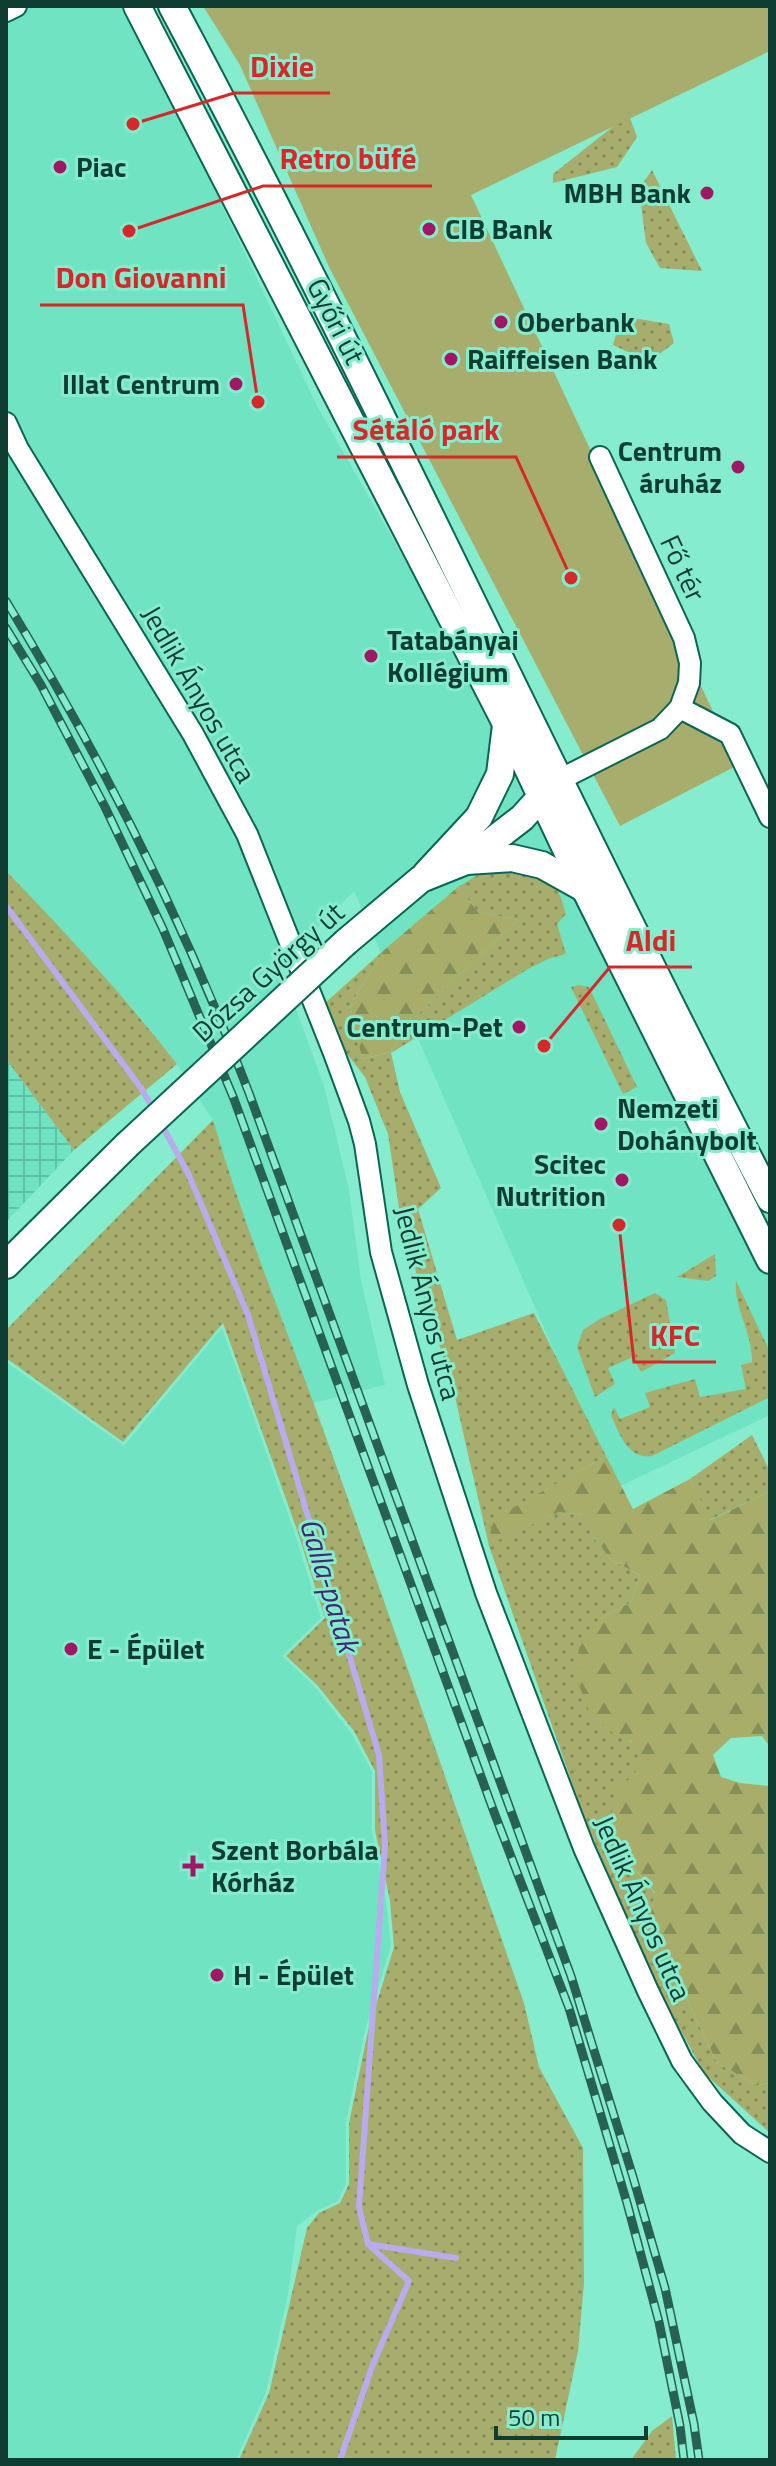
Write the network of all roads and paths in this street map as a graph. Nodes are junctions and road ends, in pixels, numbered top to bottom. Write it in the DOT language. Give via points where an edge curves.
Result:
graph roads {
  1 [pos="16,6"];
  2 [pos="120,6"];
  3 [pos="172,6"];
  4 [pos="6,11"];
  5 [pos="141,13"];
  6 [pos="6,423"];
  7 [pos="600,457"];
  8 [pos="680,708"];
  9 [pos="506,725"];
  10 [pos="550,788"];
  11 [pos="479,817"];
  12 [pos="770,817"];
  13 [pos="466,861"];
  14 [pos="421,879"];
  15 [pos="585,889"];
  16 [pos="770,1199"];
  17 [pos="770,1260"];
  18 [pos="6,1265"];
  19 [pos="770,2152"];
  1 -- 4 [label="street"];
  2 -- 5 [label="street"];
  3 -- 10 [label="street, Győri út" via="405,462"];
  5 -- 9 [label="street, Győri út"];
  6 -- 19 [label="street, Jedlik Ányos utca" via="193,734 247,834 359,1121 381,1252 418,1385 486,1593 584,1848 682,2061 742,2134"];
  7 -- 8 [label="street, Fő tér" via="684,638 689,683"];
  8 -- 10 [label="street" via="660,729"];
  8 -- 12 [label="street" via="730,734"];
  9 -- 10 [label="street, Győri út"];
  9 -- 11 [label="street" via="500,774"];
  10 -- 11 [label="street"];
  10 -- 13 [label="street, Dózsa György út" via="522,818"];
  10 -- 15 [label="street"];
  10 -- 16 [label="street"];
  11 -- 14 [label="street"];
  13 -- 14 [label="street, Dózsa György út"];
  13 -- 15 [label="street" via="512,858 542,865"];
  14 -- 18 [label="street, Dózsa György út, bridge" via="127,1145"];
  15 -- 17 [label="street"];
}
